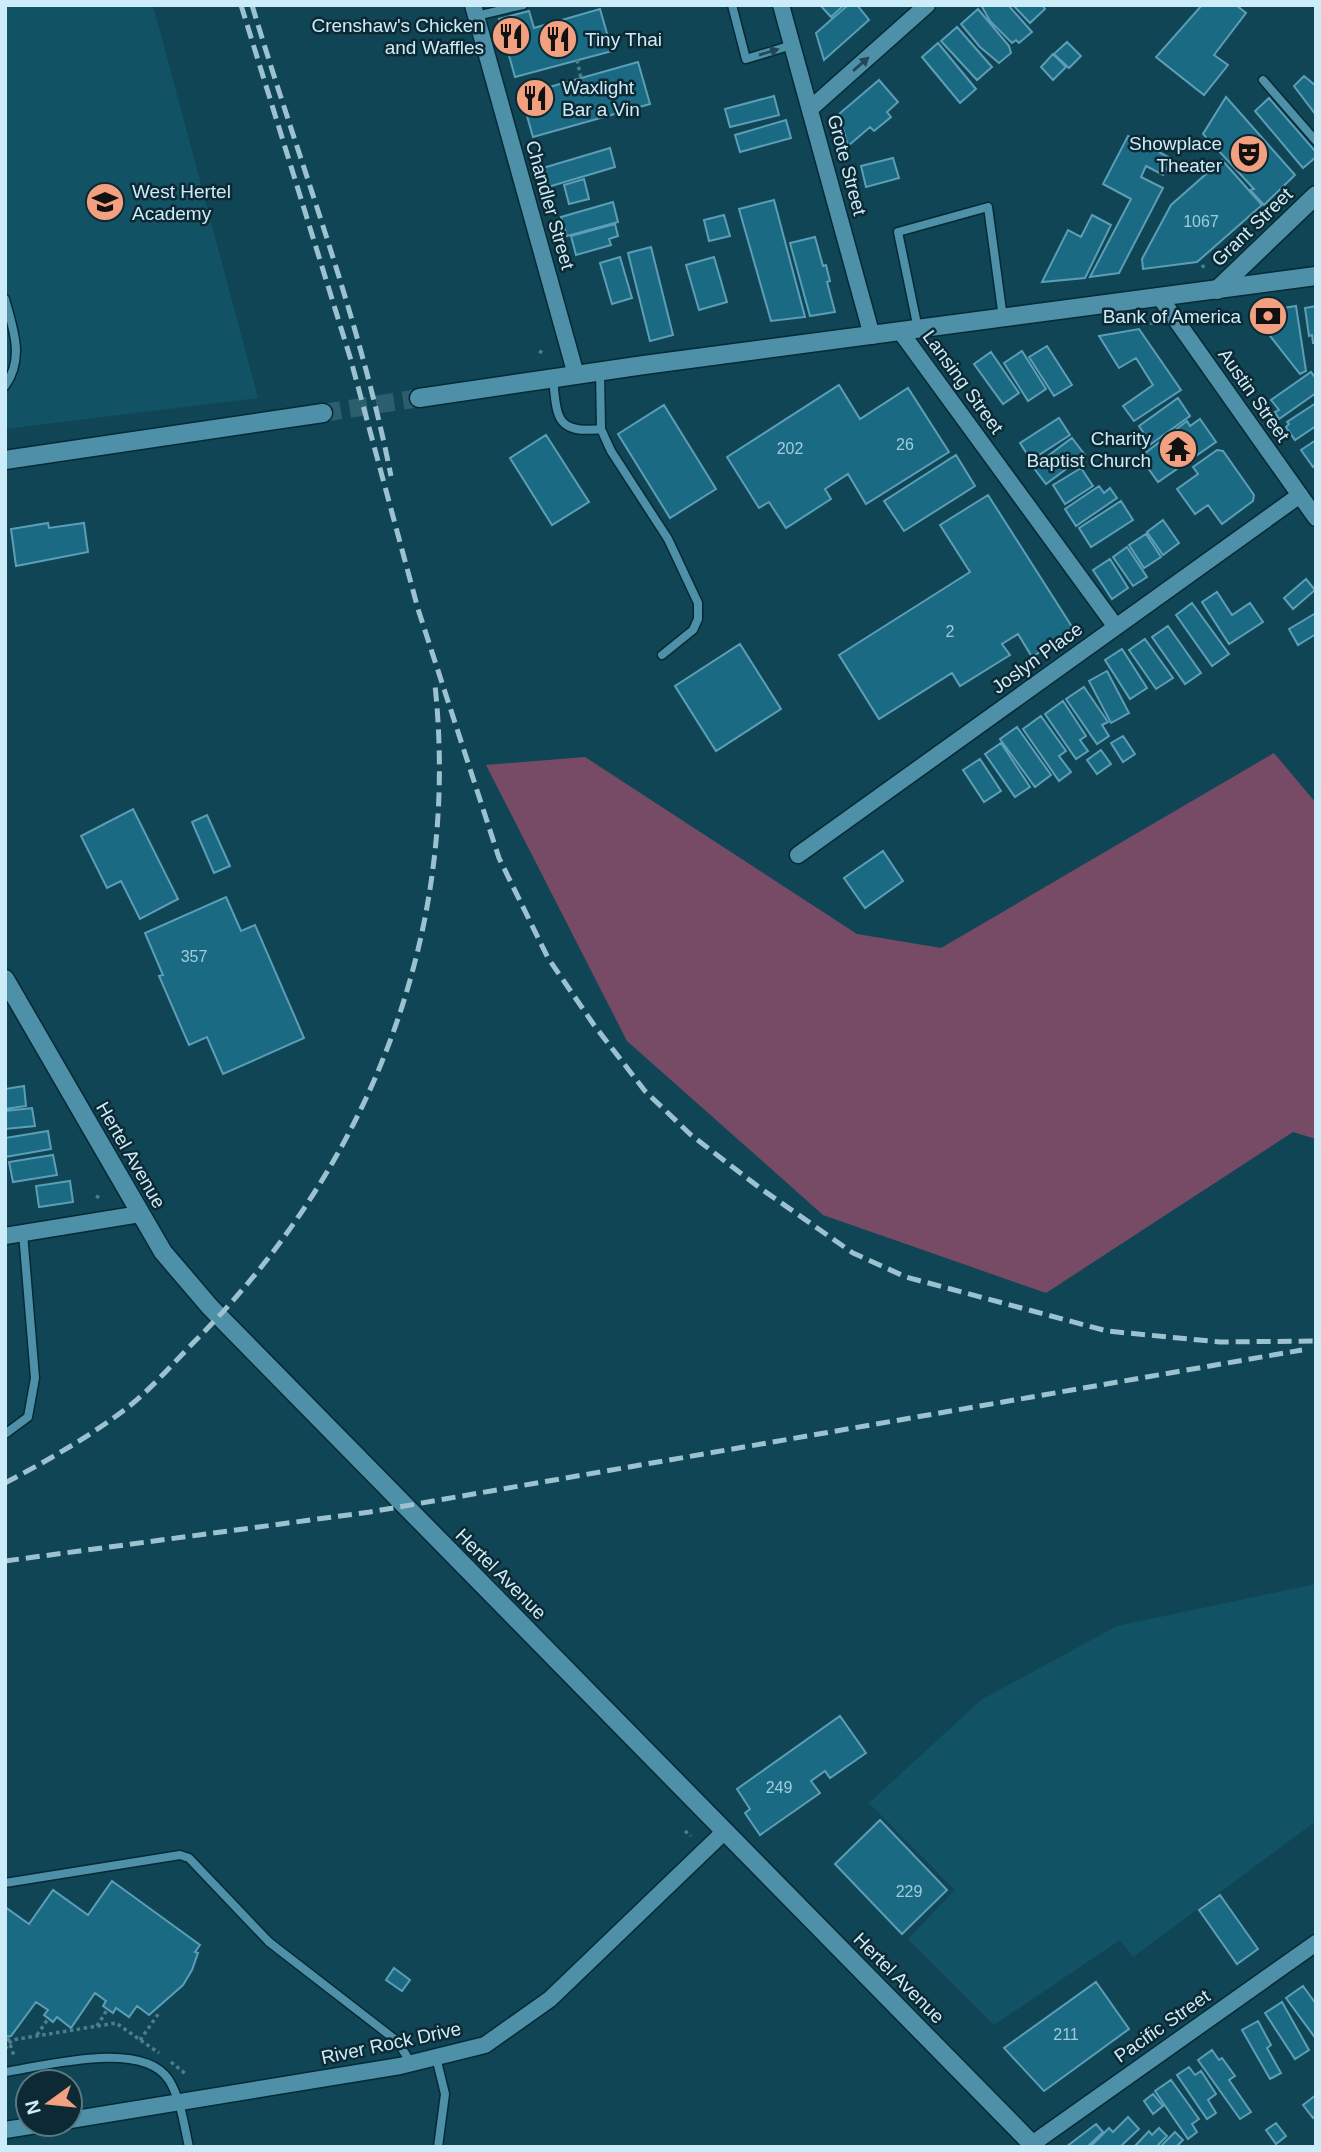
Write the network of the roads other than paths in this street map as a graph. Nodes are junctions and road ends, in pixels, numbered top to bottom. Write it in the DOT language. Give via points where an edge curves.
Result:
graph roads {
  1 [pos="523,5"];
  2 [pos="732,5"];
  3 [pos="781,5"];
  4 [pos="927,5"];
  5 [pos="475,11"];
  6 [pos="792,45"];
  7 [pos="1263,80"];
  8 [pos="810,109"];
  9 [pos="1316,141"];
  10 [pos="1316,195"];
  11 [pos="1316,276"];
  12 [pos="1217,290"];
  13 [pos="1159,296"];
  14 [pos="5,299"];
  15 [pos="1003,318"];
  16 [pos="909,330"];
  17 [pos="872,336"];
  18 [pos="600,372"];
  19 [pos="576,375"];
  20 [pos="552,379"];
  21 [pos="5,386"];
  22 [pos="419,398"];
  23 [pos="323,413"];
  24 [pos="601,429"];
  25 [pos="5,460"];
  26 [pos="1300,495"];
  27 [pos="1316,518"];
  28 [pos="1116,627"];
  29 [pos="662,655"];
  30 [pos="798,855"];
  31 [pos="5,979"];
  32 [pos="140,1214"];
  33 [pos="23,1233"];
  34 [pos="5,1236"];
  35 [pos="5,1434"];
  36 [pos="725,1831"];
  37 [pos="5,1883"];
  38 [pos="1316,1943"];
  39 [pos="436,2057"];
  40 [pos="411,2064"];
  41 [pos="5,2072"];
  42 [pos="179,2103"];
  43 [pos="84,2118"];
  44 [pos="1034,2145"];
  45 [pos="189,2147"];
  46 [pos="438,2147"];
  1 -- 5 [label="lane"];
  2 -- 6 [label="lane, one-way" via="746,59"];
  3 -- 6 [label="street, Grote Street"];
  8 -- 4 [label="street, one-way"];
  5 -- 19 [label="street, Chandler Street"];
  6 -- 8 [label="street, Grote Street"];
  7 -- 9 [label="lane"];
  8 -- 17 [label="street, Grote Street"];
  10 -- 12 [label="street, Grant Street"];
  11 -- 12 [label="street"];
  12 -- 13 [label="street"];
  13 -- 15 [label="street"];
  13 -- 26 [label="street, Austin Street"];
  14 -- 21 [label="lane" via="17,344 12,376"];
  15 -- 16 [label="street"];
  15 -- 16 [label="lane" via="988,207 898,232"];
  16 -- 17 [label="street"];
  16 -- 28 [label="street, Lansing Street"];
  17 -- 18 [label="street"];
  18 -- 19 [label="street"];
  18 -- 24 [label="lane"];
  19 -- 20 [label="street"];
  20 -- 22 [label="street"];
  20 -- 24 [label="lane" via="558,418 579,431"];
  23 -- 25 [label="street"];
  24 -- 29 [label="lane" via="668,540 698,603 693,630"];
  26 -- 27 [label="street, Austin Street"];
  26 -- 28 [label="street, Joslyn Place"];
  28 -- 30 [label="street, Joslyn Place"];
  31 -- 32 [label="street, Hertel Avenue"];
  32 -- 33 [label="street"];
  32 -- 36 [label="street, Hertel Avenue" via="163,1252 210,1307"];
  33 -- 34 [label="street"];
  33 -- 35 [label="lane" via="35,1378 28,1417"];
  36 -- 39 [label="street, River Rock Drive" via="550,1999 485,2045"];
  36 -- 44 [label="street, Hertel Avenue"];
  37 -- 40 [label="lane" via="180,1855 189,1858 270,1942 397,2041"];
  38 -- 44 [label="street, Pacific Street"];
  39 -- 40 [label="street, River Rock Drive"];
  39 -- 46 [label="lane" via="445,2094"];
  40 -- 42 [label="street, River Rock Drive"];
  41 -- 42 [label="lane" via="126,2056 168,2078"];
  42 -- 43 [label="street, River Rock Drive"];
  42 -- 45 [label="lane"];
}
